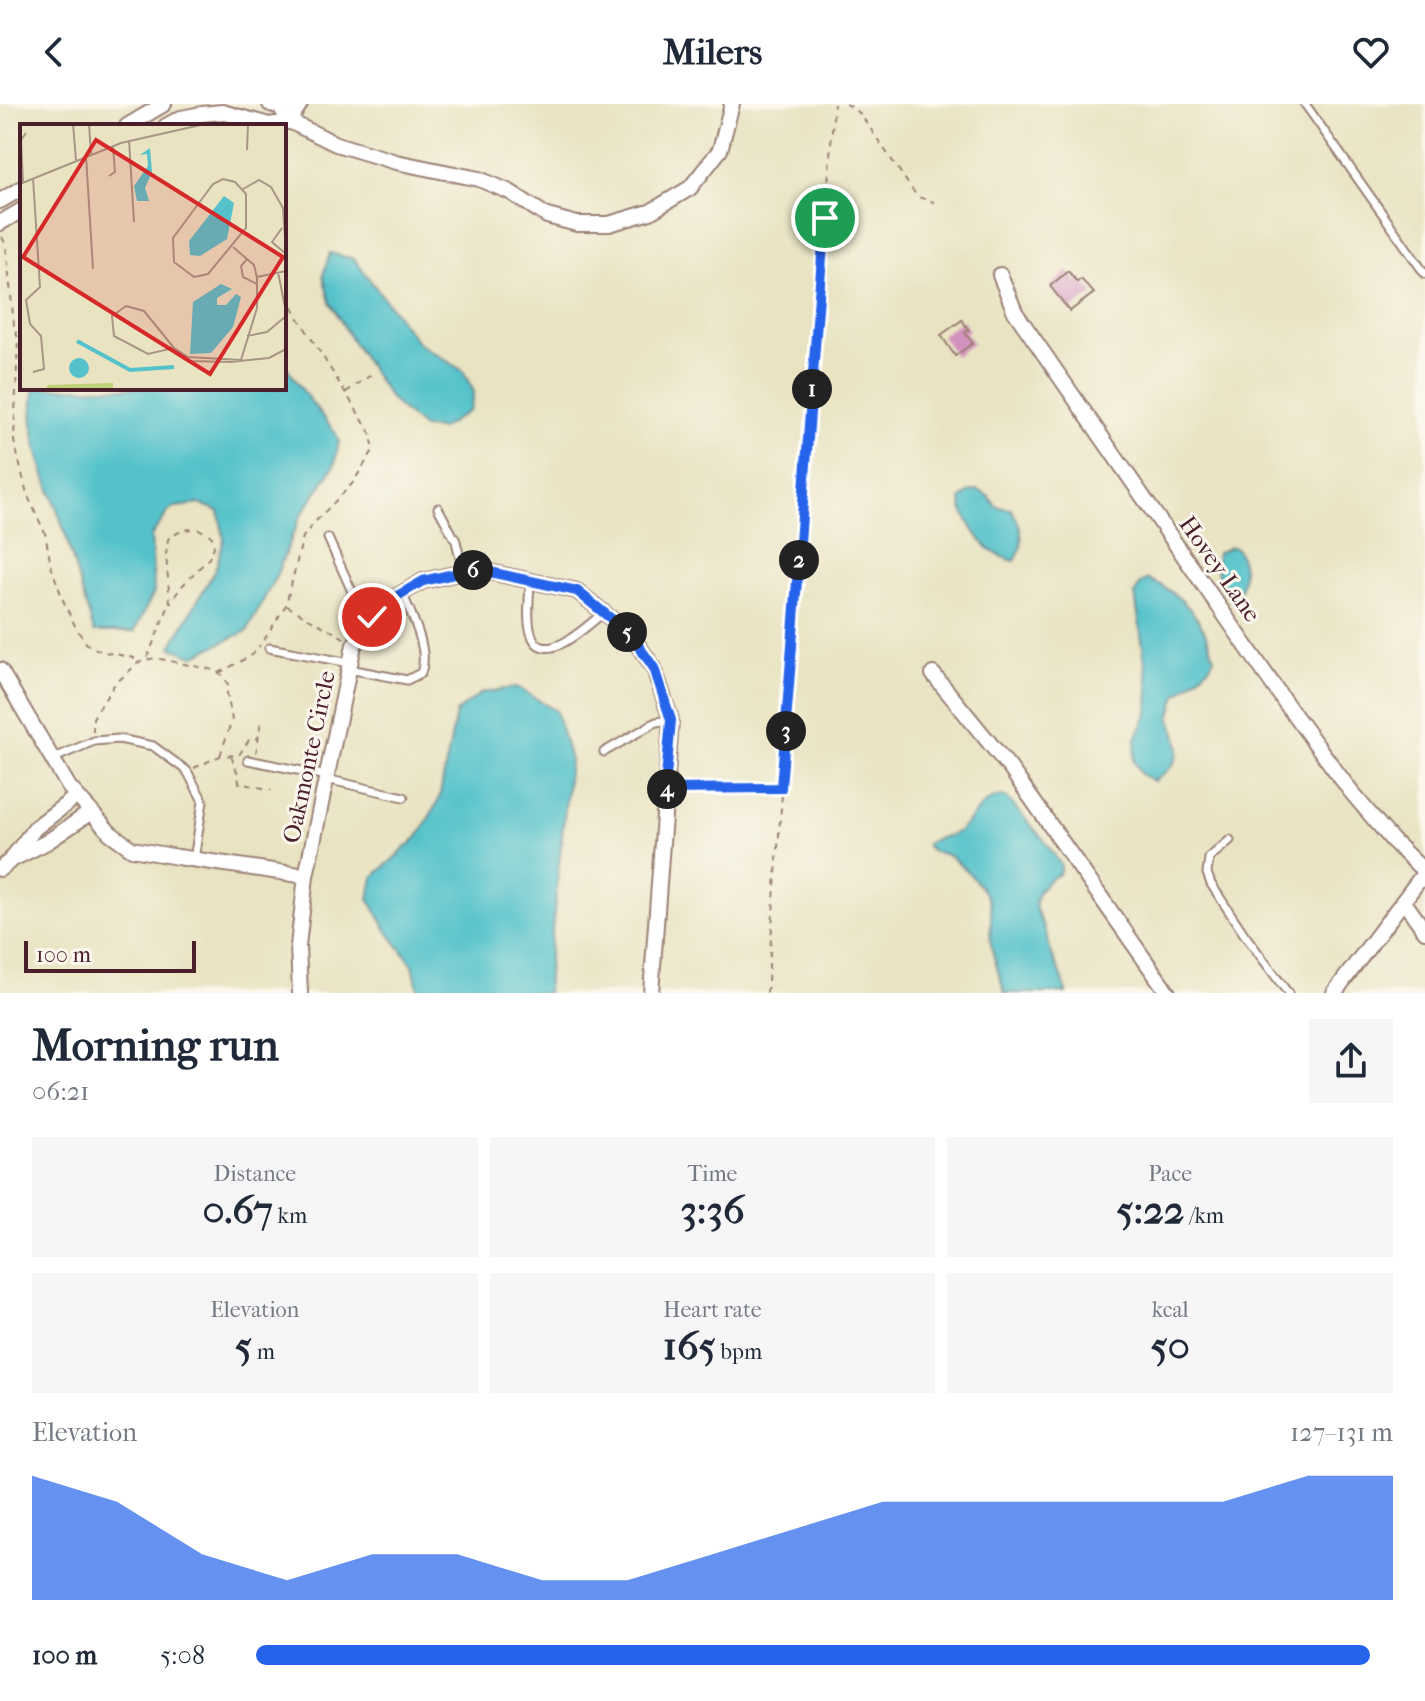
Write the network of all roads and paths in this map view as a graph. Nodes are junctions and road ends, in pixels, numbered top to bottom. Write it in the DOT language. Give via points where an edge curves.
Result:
graph roads {
  1 [pos="164,104"];
  2 [pos="270,104"];
  3 [pos="300,104"];
  4 [pos="732,104"];
  5 [pos="834,104"];
  6 [pos="846,104"];
  7 [pos="1305,104"];
  8 [pos="289,121"];
  9 [pos="130,124"];
  10 [pos="170,124"];
  11 [pos="265,124"];
  12 [pos="274,124"];
  13 [pos="20,191"];
  14 [pos="0,201"];
  15 [pos="934,202"];
  16 [pos="20,212"];
  17 [pos="1,230"];
  18 [pos="1425,274"];
  19 [pos="1000,275"];
  20 [pos="286,292"];
  21 [pos="20,339"];
  22 [pos="374,373"];
  23 [pos="345,392"];
  24 [pos="438,508"];
  25 [pos="328,538"];
  26 [pos="463,572"];
  27 [pos="530,581"];
  28 [pos="402,593"];
  29 [pos="170,603"];
  30 [pos="286,605"];
  31 [pos="603,612"];
  32 [pos="372,617"];
  33 [pos="355,644"];
  34 [pos="269,648"];
  35 [pos="147,659"];
  36 [pos="139,662"];
  37 [pos="350,666"];
  38 [pos="0,670"];
  39 [pos="219,673"];
  40 [pos="933,674"];
  41 [pos="671,720"];
  42 [pos="261,722"];
  43 [pos="258,738"];
  44 [pos="94,741"];
  45 [pos="604,752"];
  46 [pos="220,756"];
  47 [pos="231,756"];
  48 [pos="52,759"];
  49 [pos="251,761"];
  50 [pos="187,772"];
  51 [pos="327,778"];
  52 [pos="781,788"];
  53 [pos="665,789"];
  54 [pos="272,790"];
  55 [pos="77,796"];
  56 [pos="404,797"];
  57 [pos="91,812"];
  58 [pos="1230,840"];
  59 [pos="194,860"];
  60 [pos="5,865"];
  61 [pos="1425,872"];
  62 [pos="306,876"];
  63 [pos="1404,902"];
  64 [pos="1425,931"];
  65 [pos="300,993"];
  66 [pos="651,993"];
  67 [pos="767,993"];
  68 [pos="1168,993"];
  69 [pos="1288,993"];
  70 [pos="1334,993"];
  1 -- 9 [label="street"];
  2 -- 8 [label="street" via="280,107"];
  3 -- 8 [label="street"];
  4 -- 8 [label="street" via="720,150 690,188 650,212 609,224 577,224 547,216 479,179 351,149"];
  5 -- 52 [label="path"];
  6 -- 15 [label="path" via="861,115 918,197"];
  7 -- 18 [label="lane"];
  8 -- 12 [label="street"];
  10 -- 11 [label="street" via="222,112"];
  13 -- 14 [label="street"];
  16 -- 17 [label="street"];
  17 -- 21 [label="path"];
  19 -- 61 [label="street, Hovey Lane" via="1015,312 1287,705 1352,793"];
  20 -- 23 [label="path"];
  21 -- 36 [label="path" via="14,441 63,600 87,644"];
  22 -- 23 [label="path"];
  23 -- 30 [label="path" via="370,432 374,449 352,484 303,537"];
  24 -- 26 [label="lane" via="456,541"];
  25 -- 32 [label="lane" via="358,605"];
  26 -- 27 [label="street, Oakmonte Circle" via="476,569"];
  26 -- 28 [label="street, Oakmonte Circle" via="423,581"];
  27 -- 31 [label="street, Oakmonte Circle" via="577,591"];
  27 -- 31 [label="lane" via="531,633 544,646 554,647 575,636"];
  28 -- 32 [label="street, Oakmonte Circle"];
  28 -- 37 [label="lane" via="416,626 424,660 421,673 407,680"];
  29 -- 29 [label="path" via="168,539 189,528 203,530 214,547"];
  29 -- 35 [label="path"];
  30 -- 33 [label="path"];
  30 -- 39 [label="path" via="252,655"];
  31 -- 41 [label="street, Oakmonte Circle" via="630,634 654,668"];
  32 -- 33 [label="street, Oakmonte Circle"];
  33 -- 37 [label="street, Oakmonte Circle"];
  34 -- 37 [label="lane"];
  35 -- 36 [label="path"];
  35 -- 39 [label="path"];
  36 -- 44 [label="path" via="114,685 93,718"];
  37 -- 51 [label="street, Oakmonte Circle"];
  38 -- 48 [label="street"];
  39 -- 46 [label="path" via="228,685 232,720"];
  40 -- 68 [label="street" via="1010,768"];
  41 -- 45 [label="lane" via="656,722"];
  41 -- 53 [label="street, Oakmonte Circle"];
  42 -- 43 [label="path"];
  43 -- 47 [label="path"];
  43 -- 49 [label="path"];
  44 -- 48 [label="lane"];
  44 -- 50 [label="lane" via="119,739 153,746"];
  46 -- 47 [label="path"];
  46 -- 50 [label="path"];
  47 -- 54 [label="path" via="239,783"];
  48 -- 55 [label="street"];
  49 -- 51 [label="lane"];
  50 -- 59 [label="lane" via="203,801"];
  51 -- 56 [label="lane"];
  51 -- 62 [label="street, Oakmonte Circle"];
  52 -- 53 [label="path"];
  52 -- 67 [label="path"];
  53 -- 66 [label="street, Oakmonte Circle"];
  55 -- 57 [label="street"];
  55 -- 60 [label="street" via="35,828"];
  57 -- 59 [label="street" via="132,849"];
  57 -- 60 [label="street"];
  58 -- 69 [label="lane" via="1209,858 1211,884"];
  59 -- 62 [label="street"];
  61 -- 63 [label="street"];
  62 -- 65 [label="street, Oakmonte Circle" via="298,946"];
  63 -- 64 [label="street"];
  63 -- 70 [label="street"];
}
